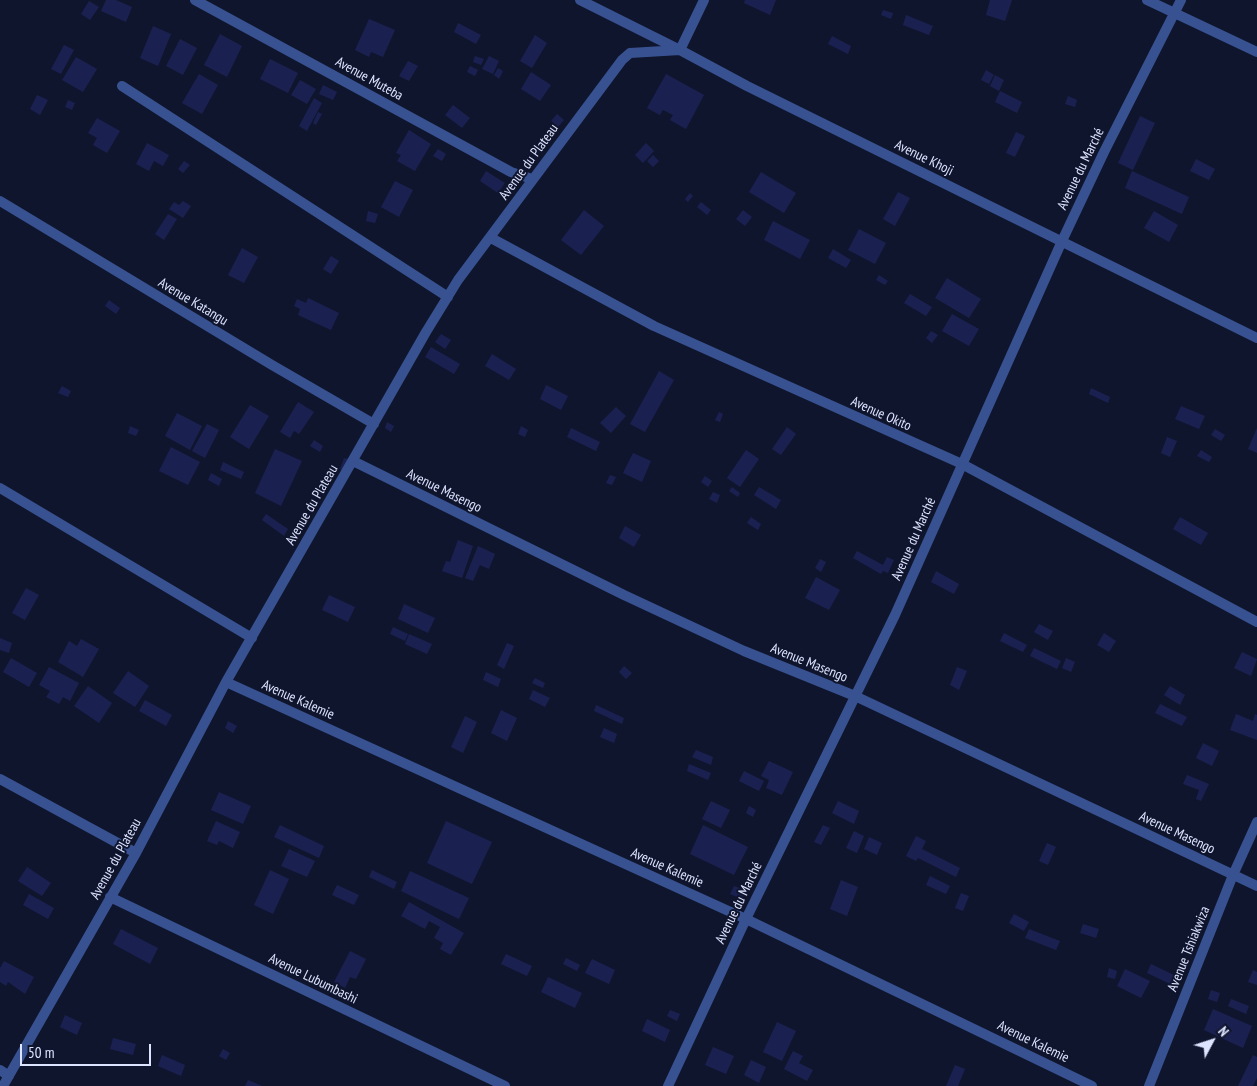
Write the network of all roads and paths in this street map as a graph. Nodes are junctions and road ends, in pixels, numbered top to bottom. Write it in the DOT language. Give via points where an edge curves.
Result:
graph roads {
  1 [pos="194,0"];
  2 [pos="580,0"];
  3 [pos="704,0"];
  4 [pos="1147,0"];
  5 [pos="1181,0"];
  6 [pos="1175,13"];
  7 [pos="680,50"];
  8 [pos="1257,52"];
  9 [pos="122,86"];
  10 [pos="532,179"];
  11 [pos="0,201"];
  12 [pos="491,238"];
  13 [pos="1062,241"];
  14 [pos="448,297"];
  15 [pos="1257,338"];
  16 [pos="374,424"];
  17 [pos="353,461"];
  18 [pos="962,464"];
  19 [pos="0,488"];
  20 [pos="1257,622"];
  21 [pos="252,638"];
  22 [pos="226,682"];
  23 [pos="855,696"];
  24 [pos="0,779"];
  25 [pos="1257,822"];
  26 [pos="136,853"];
  27 [pos="1233,875"];
  28 [pos="1257,886"];
  29 [pos="110,897"];
  30 [pos="746,919"];
  31 [pos="5,1073"];
  32 [pos="3,1086"];
  33 [pos="505,1086"];
  34 [pos="668,1086"];
  35 [pos="1092,1086"];
  36 [pos="1149,1086"];
  1 -- 10 [label="street, Avenue Muteba" via="510,172"];
  2 -- 7 [label="street, Avenue Khoji"];
  3 -- 7 [label="street"];
  4 -- 6 [label="street"];
  5 -- 6 [label="street, Avenue du Marché"];
  6 -- 8 [label="street"];
  6 -- 13 [label="street, Avenue du Marché"];
  7 -- 10 [label="street, Avenue du Plateau" via="630,53 626,56"];
  7 -- 13 [label="street, Avenue Khoji"];
  9 -- 14 [label="street"];
  10 -- 12 [label="street, Avenue du Plateau"];
  11 -- 16 [label="street, Avenue Katangu"];
  12 -- 14 [label="street, Avenue du Plateau"];
  12 -- 18 [label="street, Avenue Okito" via="654,326"];
  13 -- 15 [label="street, Avenue Khoji"];
  13 -- 18 [label="street, Avenue du Marché"];
  14 -- 16 [label="street, Avenue du Plateau"];
  16 -- 17 [label="street, Avenue du Plateau"];
  17 -- 21 [label="street, Avenue du Plateau"];
  17 -- 23 [label="street, Avenue Masengo" via="744,651"];
  18 -- 20 [label="street, Avenue Okito"];
  18 -- 23 [label="street, Avenue du Marché"];
  19 -- 21 [label="street"];
  21 -- 22 [label="street, Avenue du Plateau"];
  22 -- 26 [label="street, Avenue du Plateau"];
  22 -- 30 [label="street, Avenue Kalemie"];
  23 -- 27 [label="street, Avenue Masengo"];
  23 -- 30 [label="street, Avenue du Marché"];
  24 -- 26 [label="street"];
  25 -- 27 [label="street, Avenue Tshiakwiza"];
  26 -- 29 [label="street, Avenue du Plateau"];
  27 -- 28 [label="street, Avenue Masengo"];
  27 -- 36 [label="street, Avenue Tshiakwiza"];
  29 -- 31 [label="street, Avenue du Plateau"];
  29 -- 33 [label="street, Avenue Lubumbashi"];
  30 -- 34 [label="street, Avenue du Marché"];
  30 -- 35 [label="street, Avenue Kalemie"];
  31 -- 32 [label="street, Avenue du Plateau"];
}
